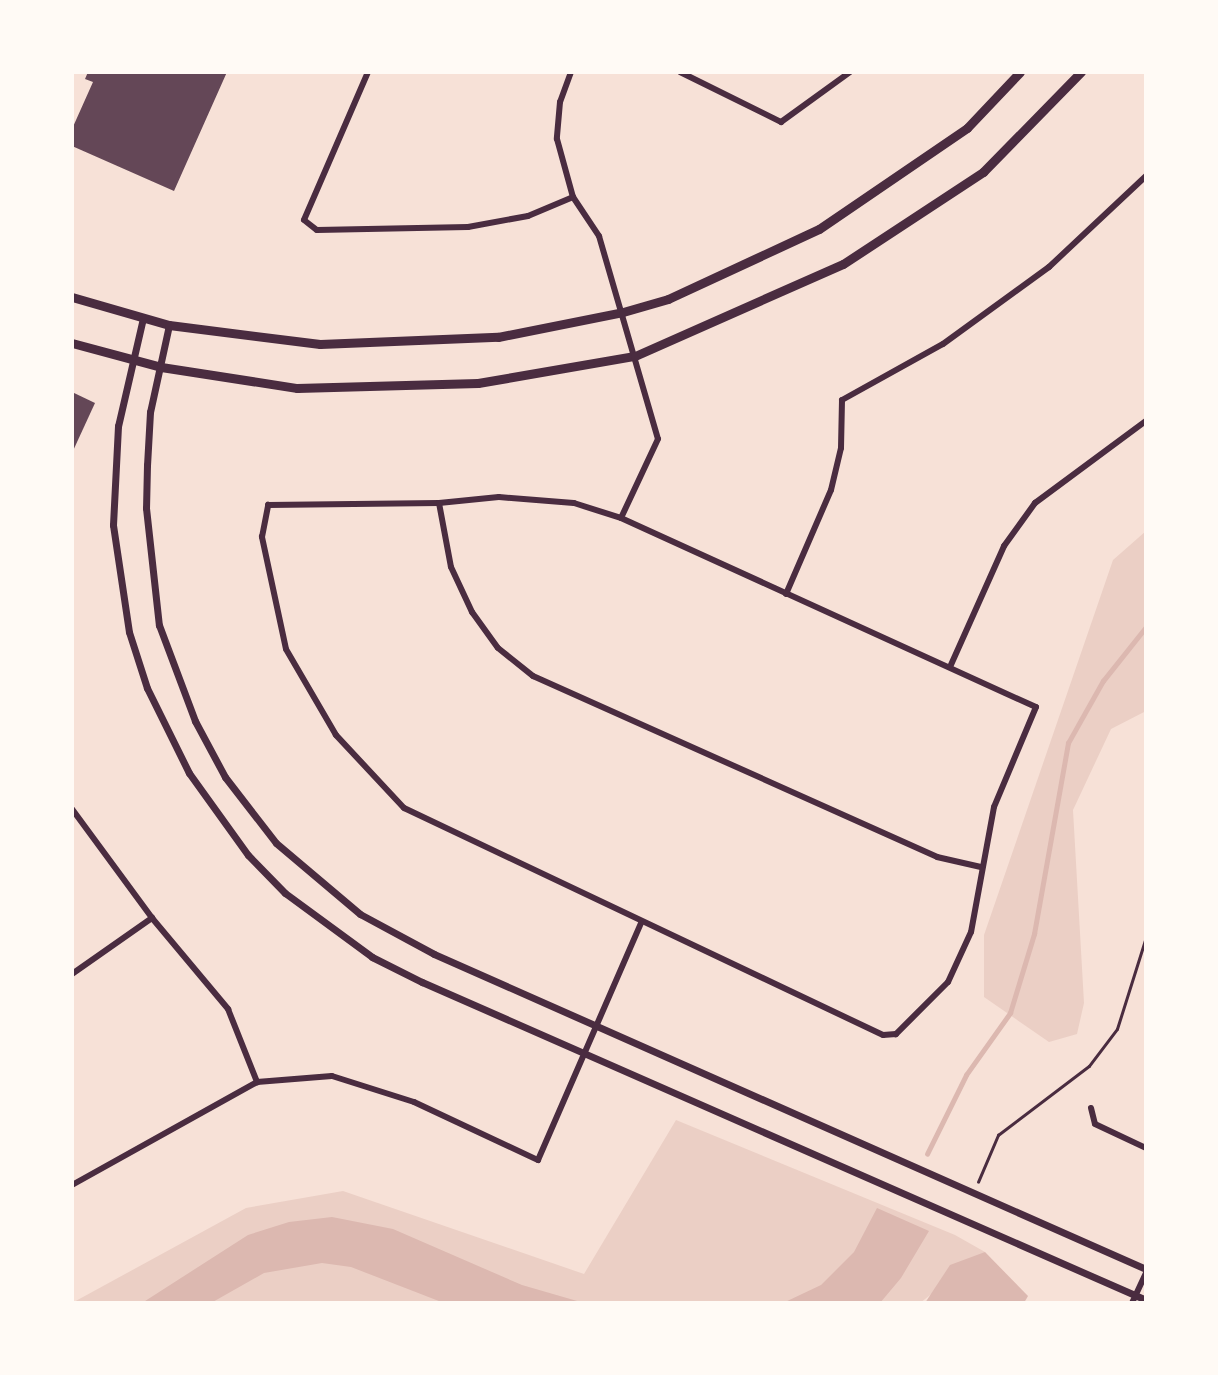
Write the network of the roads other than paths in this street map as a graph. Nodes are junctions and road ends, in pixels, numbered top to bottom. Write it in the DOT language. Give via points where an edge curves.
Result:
graph roads {
  1 [pos="368,72"];
  2 [pos="571,72"];
  3 [pos="680,72"];
  4 [pos="850,72"];
  5 [pos="1020,72"];
  6 [pos="1081,72"];
  7 [pos="1146,176"];
  8 [pos="573,197"];
  9 [pos="72,296"];
  10 [pos="623,312"];
  11 [pos="143,318"];
  12 [pos="169,325"];
  13 [pos="72,343"];
  14 [pos="635,356"];
  15 [pos="132,362"];
  16 [pos="161,367"];
  17 [pos="1146,421"];
  18 [pos="439,503"];
  19 [pos="621,518"];
  20 [pos="786,594"];
  21 [pos="950,667"];
  22 [pos="72,808"];
  23 [pos="981,867"];
  24 [pos="152,918"];
  25 [pos="641,923"];
  26 [pos="72,974"];
  27 [pos="596,1026"];
  28 [pos="585,1053"];
  29 [pos="257,1082"];
  30 [pos="1091,1108"];
  31 [pos="1146,1148"];
  32 [pos="72,1185"];
  33 [pos="1146,1271"];
  34 [pos="1134,1299"];
  35 [pos="1146,1300"];
  1 -- 8 [label="street" via="304,220 317,230 468,227 527,216"];
  2 -- 8 [label="street" via="561,102 557,139"];
  3 -- 4 [label="street" via="781,122"];
  5 -- 10 [label="main road" via="967,128 819,229 668,299"];
  6 -- 14 [label="main road" via="982,172 843,264"];
  7 -- 20 [label="street" via="1049,267 943,344 842,400 841,448 831,490"];
  8 -- 10 [label="street" via="598,236"];
  9 -- 11 [label="main road"];
  10 -- 12 [label="main road" via="498,337 320,344"];
  10 -- 14 [label="street"];
  11 -- 12 [label="main road"];
  11 -- 15 [label="street"];
  12 -- 16 [label="street"];
  13 -- 15 [label="main road"];
  14 -- 16 [label="main road" via="478,383 296,388"];
  14 -- 19 [label="street" via="658,439"];
  15 -- 16 [label="main road"];
  15 -- 28 [label="street" via="118,426 113,525 120,593 147,688 196,783 247,855 325,926 412,977"];
  16 -- 27 [label="street" via="150,412 146,508 159,625 195,721 225,777 276,843 360,914 434,954"];
  17 -- 21 [label="street" via="1035,503 1004,546"];
  18 -- 19 [label="street" via="499,497 574,503"];
  18 -- 23 [label="street" via="452,567 472,612 498,648 533,676 937,857"];
  18 -- 25 [label="street" via="268,505 262,537 286,649 336,735 404,808"];
  19 -- 20 [label="street"];
  20 -- 21 [label="street"];
  21 -- 23 [label="street" via="1036,707 994,807"];
  22 -- 24 [label="street"];
  23 -- 25 [label="street" via="971,932 948,982 896,1034 883,1035"];
  24 -- 26 [label="street"];
  24 -- 29 [label="street" via="228,1009"];
  25 -- 27 [label="street"];
  27 -- 28 [label="street"];
  27 -- 33 [label="street"];
  28 -- 29 [label="street" via="538,1160 414,1102 332,1076"];
  28 -- 34 [label="street"];
  29 -- 32 [label="street"];
  30 -- 31 [label="street" via="1094,1124"];
  33 -- 34 [label="street"];
  34 -- 35 [label="street"];
}
